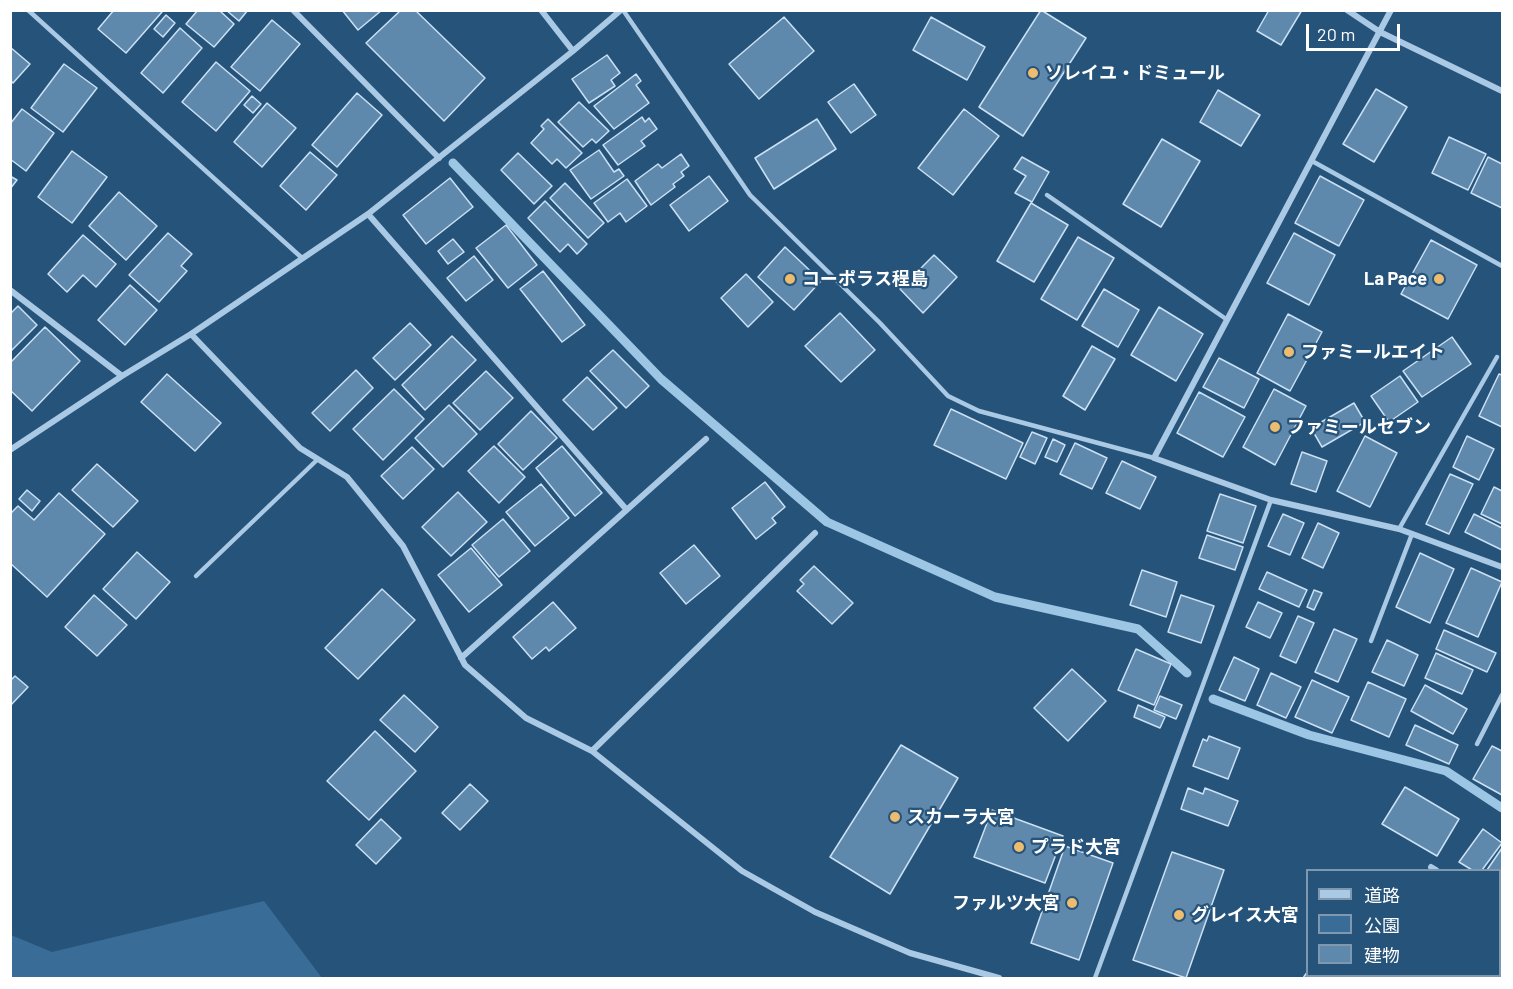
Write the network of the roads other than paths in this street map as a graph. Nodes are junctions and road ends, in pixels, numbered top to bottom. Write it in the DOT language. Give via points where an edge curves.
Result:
graph roads {
  1 [pos="28,10"];
  2 [pos="293,10"];
  3 [pos="541,10"];
  4 [pos="622,10"];
  5 [pos="1347,10"];
  6 [pos="1391,10"];
  7 [pos="1380,32"];
  8 [pos="573,51"];
  9 [pos="1503,91"];
  10 [pos="439,158"];
  11 [pos="1312,161"];
  12 [pos="1047,195"];
  13 [pos="368,214"];
  14 [pos="302,258"];
  15 [pos="1503,266"];
  16 [pos="10,290"];
  17 [pos="1226,319"];
  18 [pos="191,334"];
  19 [pos="1497,357"];
  20 [pos="122,376"];
  21 [pos="706,439"];
  22 [pos="10,450"];
  23 [pos="1155,458"];
  24 [pos="318,459"];
  25 [pos="1271,500"];
  26 [pos="626,509"];
  27 [pos="1399,529"];
  28 [pos="815,533"];
  29 [pos="1412,534"];
  30 [pos="1503,567"];
  31 [pos="196,576"];
  32 [pos="1371,641"];
  33 [pos="461,658"];
  34 [pos="1503,695"];
  35 [pos="1477,744"];
  36 [pos="592,751"];
  37 [pos="999,978"];
  38 [pos="1095,978"];
  1 -- 14 [label="lane"];
  2 -- 10 [label="street"];
  3 -- 8 [label="street"];
  4 -- 8 [label="street"];
  4 -- 23 [label="lane" via="750,195 948,396 979,411"];
  5 -- 7 [label="street"];
  6 -- 7 [label="street"];
  7 -- 9 [label="street"];
  7 -- 11 [label="street"];
  8 -- 10 [label="street"];
  10 -- 13 [label="street"];
  11 -- 15 [label="lane"];
  11 -- 17 [label="street"];
  12 -- 17 [label="lane"];
  13 -- 14 [label="street"];
  13 -- 26 [label="street"];
  14 -- 18 [label="street"];
  16 -- 20 [label="street"];
  17 -- 23 [label="street"];
  18 -- 20 [label="street"];
  18 -- 24 [label="street" via="300,448"];
  19 -- 27 [label="lane"];
  20 -- 22 [label="street"];
  21 -- 26 [label="street"];
  23 -- 25 [label="street"];
  24 -- 31 [label="lane"];
  24 -- 33 [label="street" via="347,477 403,546"];
  25 -- 27 [label="street"];
  25 -- 38 [label="lane"];
  26 -- 33 [label="street"];
  27 -- 29 [label="street"];
  28 -- 36 [label="street"];
  29 -- 30 [label="street"];
  29 -- 32 [label="lane"];
  33 -- 36 [label="street" via="526,718"];
  34 -- 35 [label="lane"];
  36 -- 37 [label="street" via="742,871 816,912 910,953"];
}
